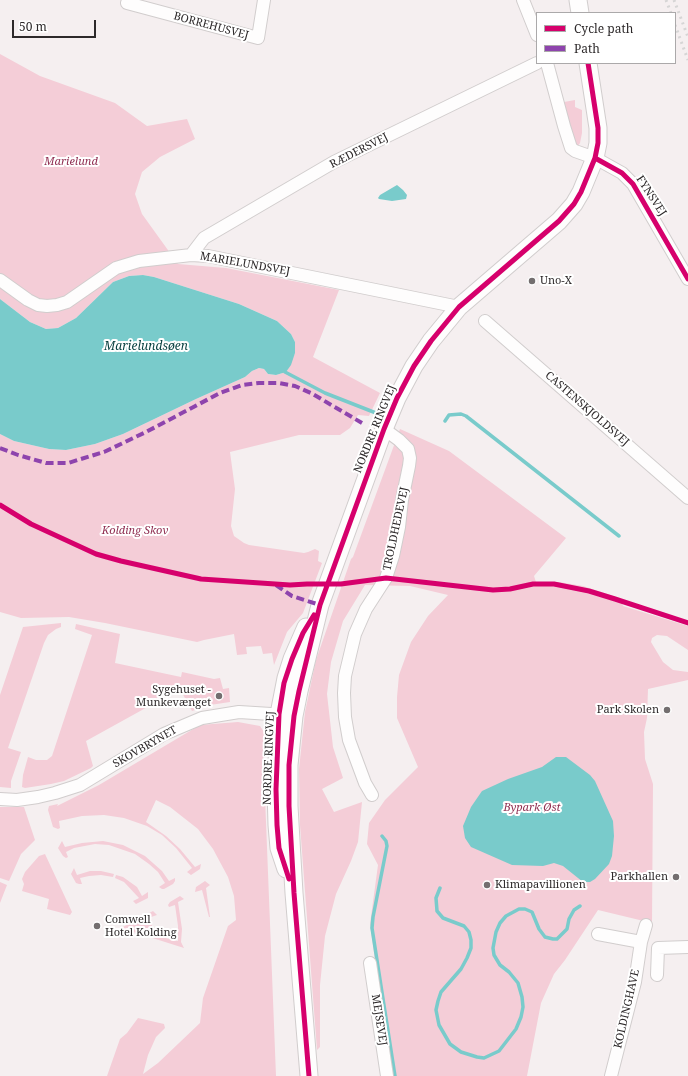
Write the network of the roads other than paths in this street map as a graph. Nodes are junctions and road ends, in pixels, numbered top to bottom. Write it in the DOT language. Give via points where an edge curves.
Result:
graph roads {
  1 [pos="264,0"];
  2 [pos="523,0"];
  3 [pos="578,0"];
  4 [pos="127,3"];
  5 [pos="580,12"];
  6 [pos="536,32"];
  7 [pos="536,63"];
  8 [pos="547,64"];
  9 [pos="588,64"];
  10 [pos="595,158"];
  11 [pos="192,255"];
  12 [pos="688,279"];
  13 [pos="0,280"];
  14 [pos="459,307"];
  15 [pos="485,320"];
  16 [pos="384,429"];
  17 [pos="688,498"];
  18 [pos="286,715"];
  19 [pos="372,795"];
  20 [pos="0,799"];
  21 [pos="646,925"];
  22 [pos="598,934"];
  23 [pos="641,942"];
  24 [pos="688,947"];
  25 [pos="370,963"];
  26 [pos="657,975"];
  27 [pos="309,1076"];
  28 [pos="387,1076"];
  29 [pos="611,1076"];
  1 -- 4 [label="street, BORREHUSVEJ" via="258,38"];
  2 -- 6 [label="street"];
  3 -- 5 [label="main road"];
  7 -- 11 [label="street, RÆDERSVEJ" via="334,162 204,238"];
  8 -- 10 [label="street, FYNSVEJ" via="568,143 575,151"];
  9 -- 10 [label="main road" via="598,128"];
  10 -- 12 [label="street, FYNSVEJ" via="622,173 633,184"];
  10 -- 14 [label="main road, NORDRE RINGVEJ" via="582,192 567,213"];
  11 -- 13 [label="street, MARIELUNDSVEJ" via="139,261 116,268 67,302 57,305 48,306 33,302"];
  11 -- 14 [label="street, MARIELUNDSVEJ" via="208,256"];
  14 -- 16 [label="main road, NORDRE RINGVEJ" via="414,366 396,398"];
  15 -- 17 [label="street, CASTENSKJOLDSVEJ"];
  16 -- 18 [label="main road, NORDRE RINGVEJ" via="320,605 303,633 292,659 284,683"];
  16 -- 19 [label="street, TROLDHEDEVEJ" via="408,449 409,466 393,556 386,578 366,609 355,634 345,676 344,693 349,740"];
  18 -- 20 [label="street, SKOVBRYNET" via="239,712 202,718 164,734 80,785 38,797"];
  18 -- 27 [label="main road, NORDRE RINGVEJ" via="294,893"];
  21 -- 23 [label="street, KOLDINGHAVE"];
  22 -- 23 [label="street"];
  23 -- 29 [label="street, KOLDINGHAVE" via="635,982"];
  24 -- 26 [label="street" via="658,948"];
  25 -- 28 [label="street, MEJSEVEJ"];
}
